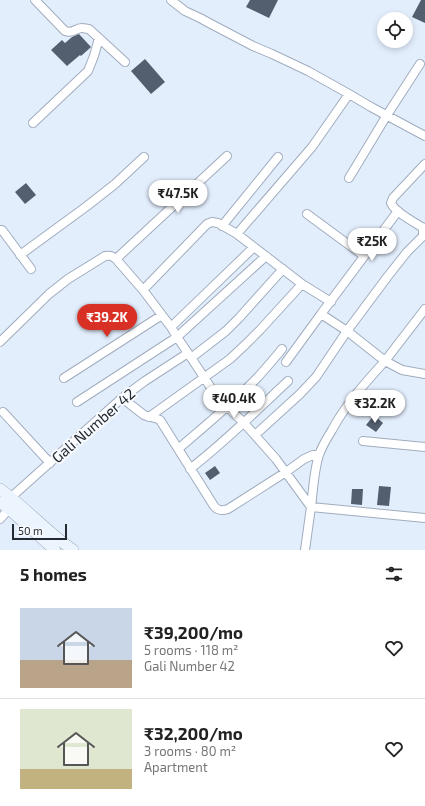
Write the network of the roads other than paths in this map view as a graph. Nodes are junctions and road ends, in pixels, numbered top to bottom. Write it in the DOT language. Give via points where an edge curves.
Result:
graph roads {
  1 [pos="35,0"];
  2 [pos="171,0"];
  3 [pos="99,38"];
  4 [pos="125,62"];
  5 [pos="420,64"];
  6 [pos="349,94"];
  7 [pos="387,115"];
  8 [pos="33,123"];
  9 [pos="425,136"];
  10 [pos="227,156"];
  11 [pos="144,157"];
  12 [pos="278,157"];
  13 [pos="425,164"];
  14 [pos="349,178"];
  15 [pos="398,211"];
  16 [pos="307,214"];
  17 [pos="222,226"];
  18 [pos="0,230"];
  19 [pos="237,234"];
  20 [pos="254,247"];
  21 [pos="20,255"];
  22 [pos="266,256"];
  23 [pos="364,256"];
  24 [pos="116,259"];
  25 [pos="30,269"];
  26 [pos="283,269"];
  27 [pos="302,284"];
  28 [pos="143,290"];
  29 [pos="330,302"];
  30 [pos="425,309"];
  31 [pos="321,314"];
  32 [pos="162,315"];
  33 [pos="171,327"];
  34 [pos="347,331"];
  35 [pos="177,338"];
  36 [pos="0,342"];
  37 [pos="282,349"];
  38 [pos="190,355"];
  39 [pos="385,361"];
  40 [pos="286,362"];
  41 [pos="425,374"];
  42 [pos="204,377"];
  43 [pos="64,378"];
  44 [pos="288,381"];
  45 [pos="122,398"];
  46 [pos="77,402"];
  47 [pos="227,407"];
  48 [pos="3,412"];
  49 [pos="149,417"];
  50 [pos="244,423"];
  51 [pos="255,436"];
  52 [pos="363,441"];
  53 [pos="425,447"];
  54 [pos="178,449"];
  55 [pos="319,455"];
  56 [pos="50,463"];
  57 [pos="190,469"];
  58 [pos="286,472"];
  59 [pos="0,489"];
  60 [pos="6,503"];
  61 [pos="311,507"];
  62 [pos="425,518"];
  63 [pos="0,519"];
  64 [pos="55,550"];
  65 [pos="73,550"];
  66 [pos="305,550"];
  1 -- 3 [label="street" via="65,31 72,32 83,27"];
  2 -- 6 [label="street" via="185,11 308,71"];
  3 -- 4 [label="street"];
  3 -- 8 [label="street" via="88,71"];
  5 -- 7 [label="street"];
  6 -- 7 [label="street"];
  6 -- 19 [label="street" via="312,147"];
  7 -- 9 [label="street"];
  7 -- 14 [label="street"];
  10 -- 24 [label="street"];
  11 -- 21 [label="street" via="115,184"];
  12 -- 17 [label="street"];
  13 -- 15 [label="street" via="393,198 391,202"];
  15 -- 23 [label="street"];
  15 -- 34 [label="street" via="422,227 423,236 407,252"];
  16 -- 23 [label="street"];
  17 -- 19 [label="street"];
  17 -- 28 [label="street" via="212,222 207,224"];
  18 -- 21 [label="street"];
  19 -- 20 [label="street"];
  20 -- 22 [label="street"];
  20 -- 33 [label="street"];
  21 -- 25 [label="street"];
  22 -- 26 [label="street"];
  22 -- 35 [label="street"];
  23 -- 29 [label="street"];
  24 -- 28 [label="street"];
  24 -- 36 [label="street" via="105,256 68,279"];
  26 -- 27 [label="street"];
  26 -- 38 [label="street, Gali Number 42" via="226,331"];
  27 -- 29 [label="street"];
  27 -- 42 [label="street" via="246,344"];
  28 -- 32 [label="street"];
  29 -- 31 [label="street"];
  30 -- 39 [label="street"];
  31 -- 34 [label="street"];
  31 -- 40 [label="street"];
  32 -- 33 [label="street"];
  32 -- 43 [label="street"];
  33 -- 35 [label="street"];
  34 -- 39 [label="street"];
  34 -- 51 [label="street" via="316,377"];
  35 -- 38 [label="street"];
  35 -- 46 [label="street"];
  37 -- 47 [label="street"];
  38 -- 42 [label="street"];
  38 -- 45 [label="street, Gali Number 42" via="145,381"];
  39 -- 41 [label="street" via="402,370"];
  39 -- 55 [label="street" via="350,402 325,440"];
  42 -- 47 [label="street"];
  42 -- 49 [label="street"];
  44 -- 50 [label="street"];
  45 -- 49 [label="street"];
  45 -- 56 [label="street, Gali Number 42"];
  47 -- 50 [label="street"];
  47 -- 54 [label="street"];
  48 -- 56 [label="street"];
  49 -- 54 [label="street" via="160,420"];
  50 -- 51 [label="street"];
  50 -- 57 [label="street"];
  51 -- 58 [label="street"];
  52 -- 53 [label="street"];
  54 -- 57 [label="street"];
  55 -- 58 [label="street" via="309,456"];
  55 -- 61 [label="street"];
  56 -- 60 [label="street, Gali Number 42"];
  57 -- 58 [label="street" via="214,506 223,511"];
  58 -- 61 [label="street"];
  59 -- 60 [label="street"];
  60 -- 63 [label="street, Gali Number 42"];
  60 -- 64 [label="street"];
  60 -- 65 [label="street"];
  61 -- 62 [label="street"];
  61 -- 66 [label="street"];
}
